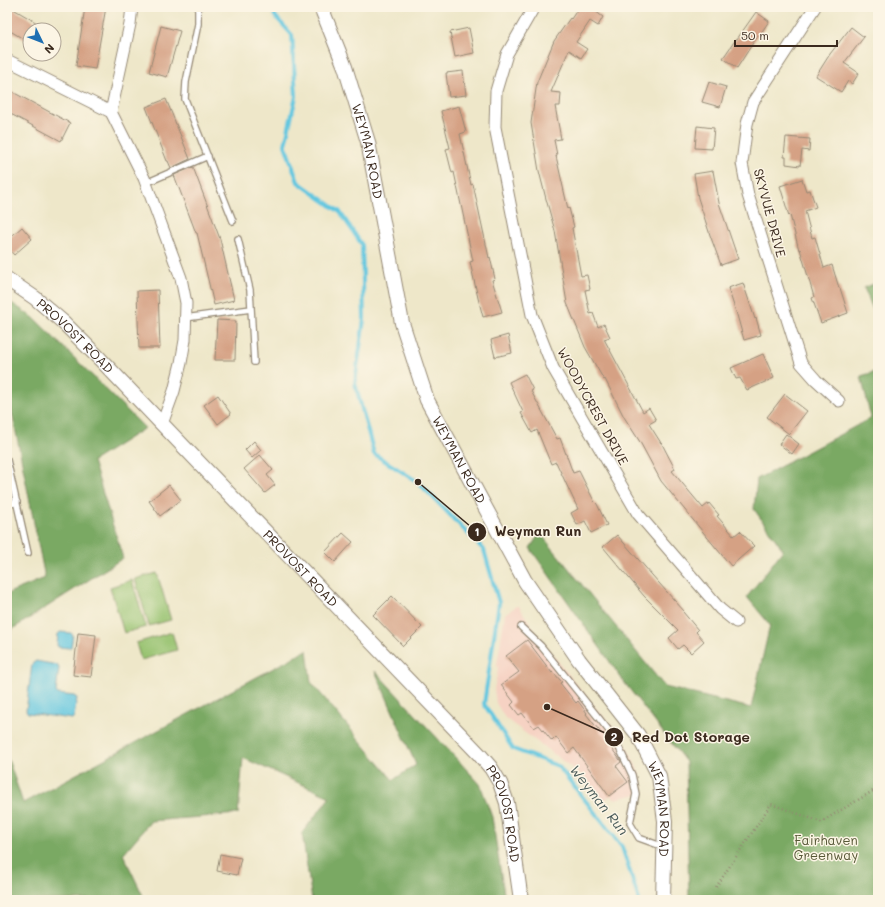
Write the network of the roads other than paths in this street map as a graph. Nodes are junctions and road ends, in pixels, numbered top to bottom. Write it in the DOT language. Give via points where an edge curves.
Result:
graph roads {
  1 [pos="132,7"];
  2 [pos="198,7"];
  3 [pos="321,7"];
  4 [pos="815,7"];
  5 [pos="532,8"];
  6 [pos="7,60"];
  7 [pos="111,112"];
  8 [pos="208,156"];
  9 [pos="146,183"];
  10 [pos="234,221"];
  11 [pos="238,239"];
  12 [pos="7,279"];
  13 [pos="251,309"];
  14 [pos="185,318"];
  15 [pos="254,362"];
  16 [pos="840,401"];
  17 [pos="162,424"];
  18 [pos="7,460"];
  19 [pos="17,502"];
  20 [pos="7,504"];
  21 [pos="28,553"];
  22 [pos="736,622"];
  23 [pos="521,627"];
  24 [pos="664,847"];
  25 [pos="521,900"];
  26 [pos="663,900"];
  1 -- 7 [label="street"];
  2 -- 8 [label="lane" via="198,24 185,99"];
  3 -- 24 [label="street, WEYMAN ROAD" via="345,67 368,142 402,323 427,400 525,581 579,660 638,735 659,776 665,821"];
  4 -- 16 [label="street, SKYVUE DRIVE" via="753,102 747,124 742,163 748,195 801,363"];
  5 -- 22 [label="street, WOODYCREST DRIVE" via="507,54 496,91 495,127 532,315 553,368 638,514 720,609"];
  6 -- 7 [label="street"];
  7 -- 9 [label="street"];
  8 -- 9 [label="lane"];
  8 -- 10 [label="lane"];
  9 -- 14 [label="street" via="181,278 186,303"];
  11 -- 13 [label="lane" via="250,290"];
  12 -- 17 [label="street, PROVOST ROAD" via="63,322"];
  13 -- 14 [label="lane"];
  13 -- 15 [label="lane"];
  14 -- 17 [label="street" via="181,363"];
  17 -- 25 [label="street, PROVOST ROAD" via="491,768 507,803"];
  18 -- 19 [label="lane"];
  19 -- 20 [label="lane"];
  19 -- 21 [label="lane"];
  23 -- 24 [label="lane" via="541,646 614,738 632,775 636,794 630,823 639,838"];
  24 -- 26 [label="street, WEYMAN ROAD"];
}
